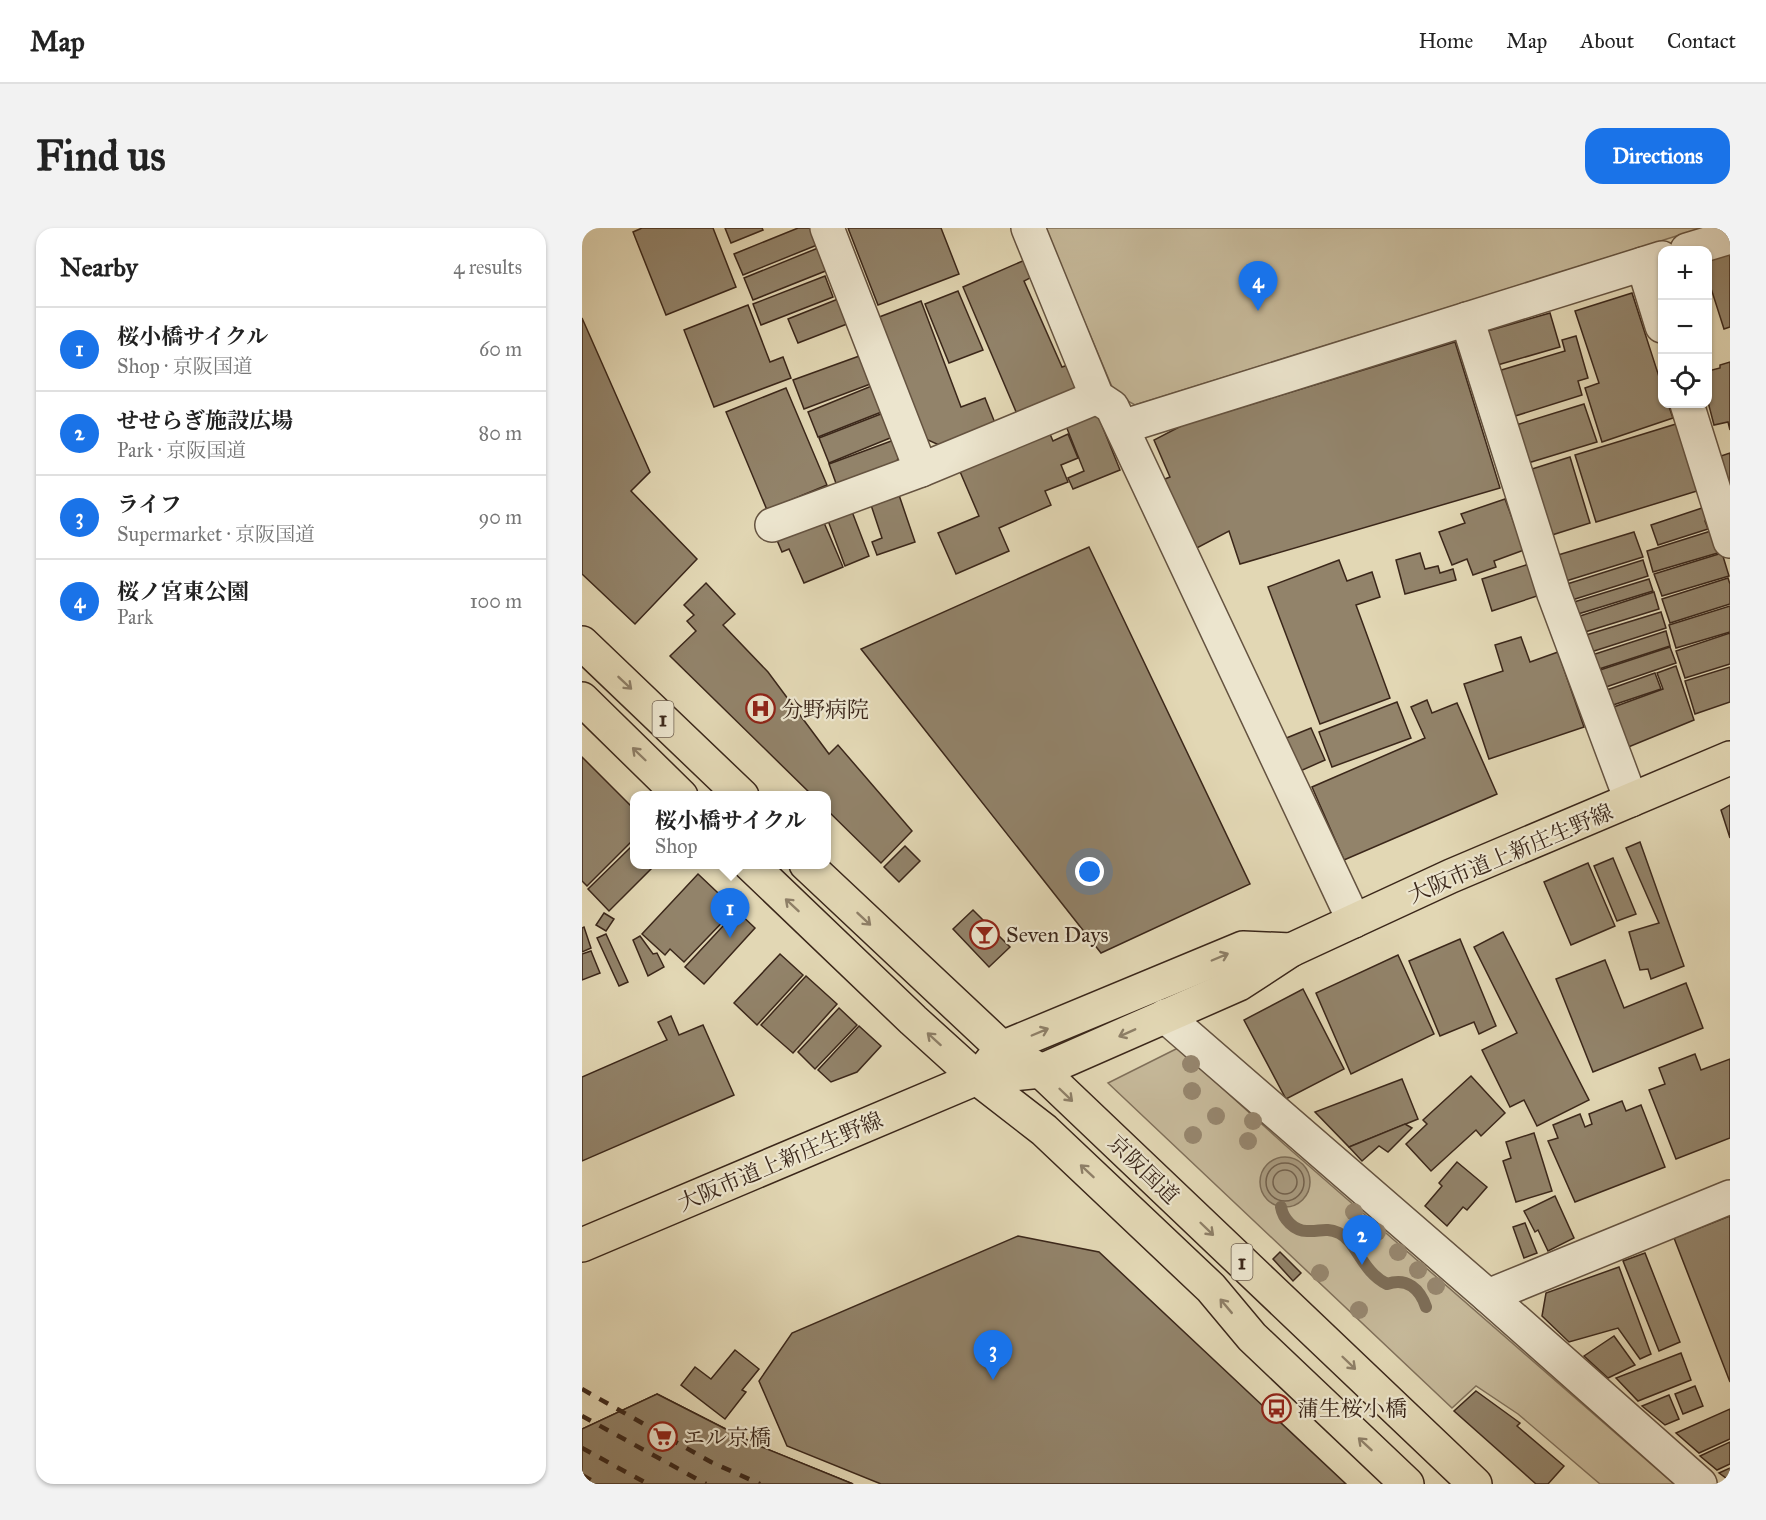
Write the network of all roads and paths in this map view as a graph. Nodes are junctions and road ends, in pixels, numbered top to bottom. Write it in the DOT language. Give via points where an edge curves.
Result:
graph roads {
  1 [pos="827,228"];
  2 [pos="1028,228"];
  3 [pos="1730,237"];
  4 [pos="1700,246"];
  5 [pos="1653,261"];
  6 [pos="1658,300"];
  7 [pos="1467,319"];
  8 [pos="1097,398"];
  9 [pos="1688,408"];
  10 [pos="1122,427"];
  11 [pos="921,470"];
  12 [pos="772,525"];
  13 [pos="1730,541"];
  14 [pos="582,643"];
  15 [pos="586,712"];
  16 [pos="1730,758"];
  17 [pos="676,791"];
  18 [pos="738,791"];
  19 [pos="1631,800"];
  20 [pos="755,869"];
  21 [pos="811,869"];
  22 [pos="1354,921"];
  23 [pos="1291,950"];
  24 [pos="1165,1016"];
  25 [pos="1002,1048"];
  26 [pos="1041,1071"];
  27 [pos="977,1078"];
  28 [pos="1730,1197"];
  29 [pos="582,1245"];
  30 [pos="1488,1296"];
  31 [pos="1407,1484"];
  32 [pos="1475,1484"];
  33 [pos="1700,1484"];
  1 -- 11 [label="street"];
  2 -- 8 [label="street"];
  3 -- 4 [label="street"];
  5 -- 6 [label="street"];
  5 -- 7 [label="street"];
  7 -- 10 [label="street"];
  7 -- 19 [label="street" via="1554,594"];
  8 -- 10 [label="street" via="1112,407"];
  8 -- 11 [label="street"];
  9 -- 13 [label="street"];
  10 -- 22 [label="street"];
  11 -- 12 [label="street"];
  14 -- 18 [label="main road, 1, one-way"];
  17 -- 15 [label="main road, 1, one-way"];
  16 -- 19 [label="main road, 大阪市道上新庄生野線"];
  19 -- 22 [label="main road, 大阪市道上新庄生野線"];
  27 -- 20 [label="main road, 京阪国道 / 1, one-way"];
  21 -- 25 [label="main road, 京阪国道 / 1, one-way"];
  22 -- 23 [label="main road, 大阪市道上新庄生野線"];
  23 -- 24 [label="main road, 大阪市道上新庄生野線" via="1239,984"];
  25 -- 23 [label="main road, 大阪市道上新庄生野線, one-way" via="1243,948"];
  24 -- 26 [label="main road, 大阪市道上新庄生野線, one-way"];
  24 -- 30 [label="street"];
  25 -- 26 [label="main road, 京阪国道 / 1"];
  25 -- 27 [label="main road, 大阪市道上新庄生野線"];
  26 -- 27 [label="main road, 大阪市道上新庄生野線"];
  26 -- 32 [label="main road, 京阪国道 / 1, one-way"];
  27 -- 29 [label="main road, 大阪市道上新庄生野線"];
  31 -- 27 [label="main road, 京阪国道 / 1, one-way" via="1252,1337 1186,1264 1044,1130"];
  28 -- 30 [label="street"];
  30 -- 33 [label="street"];
}
